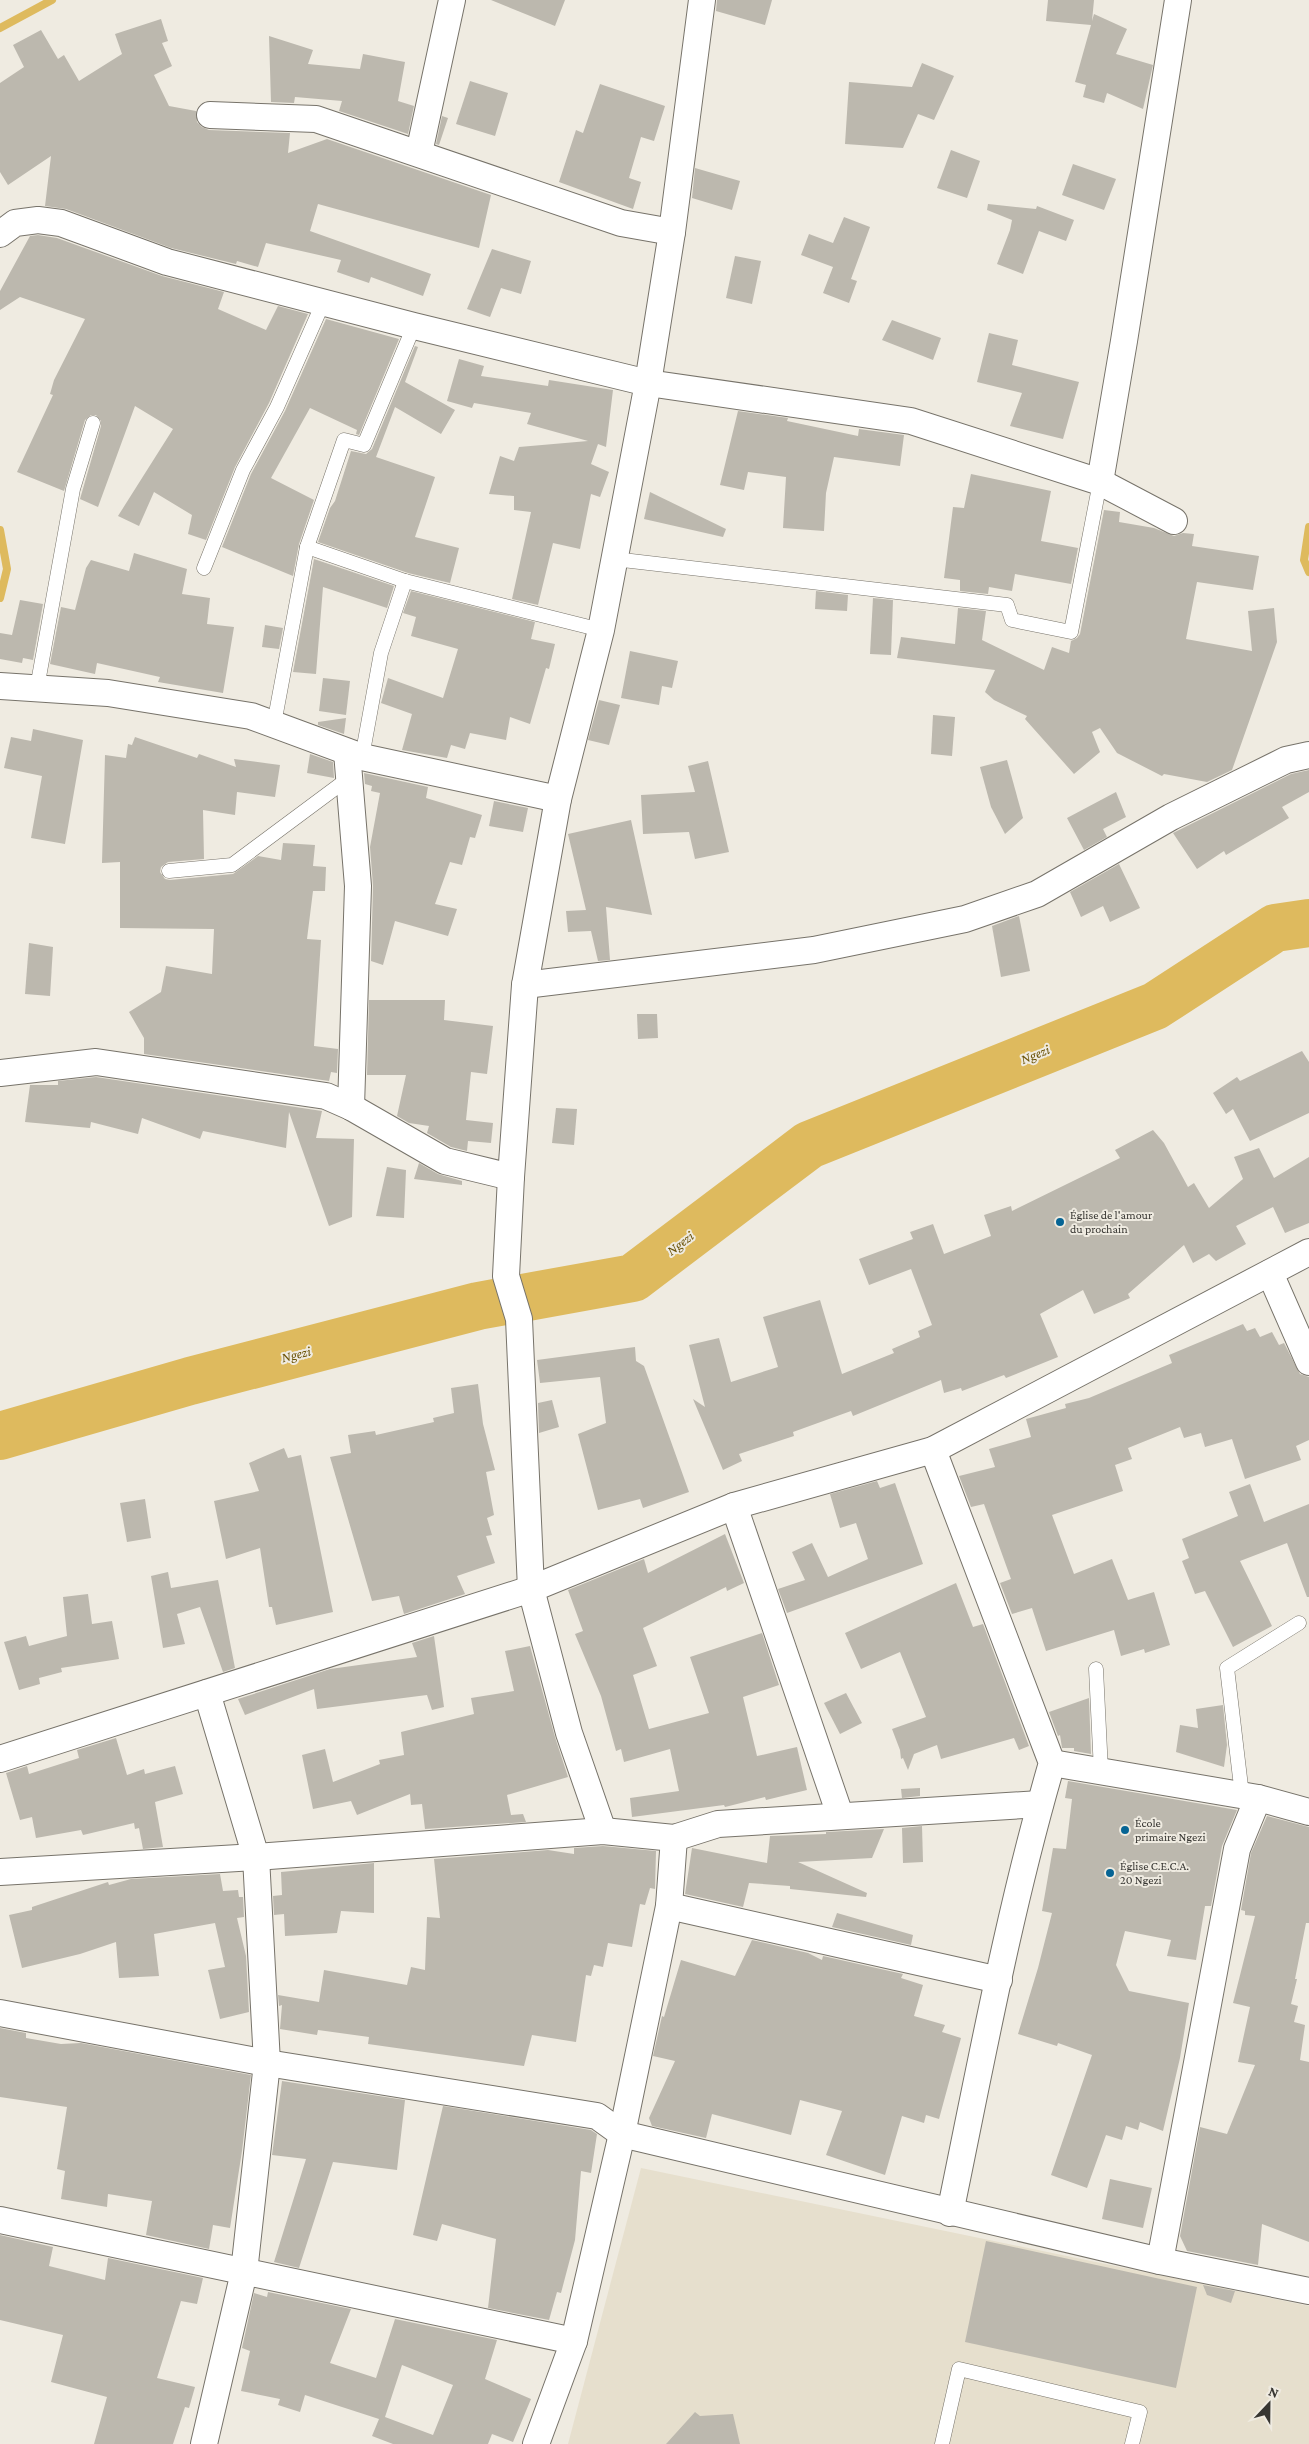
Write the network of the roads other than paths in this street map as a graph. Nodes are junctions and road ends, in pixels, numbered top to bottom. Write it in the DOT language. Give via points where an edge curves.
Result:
graph roads {
  1 [pos="452,0"];
  2 [pos="702,0"];
  3 [pos="1178,0"];
  4 [pos="210,115"];
  5 [pos="419,153"];
  6 [pos="672,232"];
  7 [pos="0,234"];
  8 [pos="322,303"];
  9 [pos="414,326"];
  10 [pos="648,383"];
  11 [pos="93,423"];
  12 [pos="1100,482"];
  13 [pos="1174,521"];
  14 [pos="307,547"];
  15 [pos="614,559"];
  16 [pos="204,568"];
  17 [pos="405,580"];
  18 [pos="601,630"];
  19 [pos="0,686"];
  20 [pos="37,688"];
  21 [pos="274,724"];
  22 [pos="1309,755"];
  23 [pos="353,762"];
  24 [pos="558,799"];
  25 [pos="169,872"];
  26 [pos="525,985"];
  27 [pos="0,1073"];
  28 [pos="351,1107"];
  29 [pos="511,1177"];
  30 [pos="1309,1252"];
  31 [pos="1270,1273"];
  32 [pos="1309,1362"];
  33 [pos="933,1450"];
  34 [pos="734,1506"];
  35 [pos="531,1589"];
  36 [pos="1299,1624"];
  37 [pos="1096,1669"];
  38 [pos="207,1693"];
  39 [pos="0,1759"];
  40 [pos="1052,1763"];
  41 [pos="1101,1771"];
  42 [pos="1250,1797"];
  43 [pos="1040,1804"];
  44 [pos="1309,1812"];
  45 [pos="840,1815"];
  46 [pos="603,1831"];
  47 [pos="674,1838"];
  48 [pos="256,1857"];
  49 [pos="0,1872"];
  50 [pos="669,1906"];
  51 [pos="998,1980"];
  52 [pos="0,2013"];
  53 [pos="267,2063"];
  54 [pos="622,2134"];
  55 [pos="950,2213"];
  56 [pos="0,2220"];
  57 [pos="1160,2261"];
  58 [pos="244,2272"];
  59 [pos="1309,2291"];
  60 [pos="574,2341"];
  61 [pos="204,2444"];
  62 [pos="536,2444"];
  63 [pos="942,2444"];
  64 [pos="1132,2444"];
  1 -- 5 [label="street"];
  2 -- 6 [label="street"];
  3 -- 12 [label="street"];
  4 -- 5 [label="street" via="316,119"];
  5 -- 6 [label="street" via="621,224"];
  6 -- 10 [label="street"];
  7 -- 8 [label="street" via="15,223 38,220 61,223 167,262"];
  8 -- 9 [label="street"];
  8 -- 16 [label="lane" via="277,407 243,470"];
  9 -- 10 [label="street"];
  9 -- 14 [label="lane" via="364,445 344,440"];
  10 -- 12 [label="street" via="911,421"];
  10 -- 15 [label="street"];
  11 -- 20 [label="lane" via="73,489"];
  12 -- 13 [label="street"];
  12 -- 15 [label="lane" via="1071,632 1012,620 1007,606"];
  14 -- 17 [label="lane"];
  14 -- 21 [label="lane"];
  15 -- 18 [label="street"];
  17 -- 18 [label="lane"];
  17 -- 23 [label="lane" via="381,653"];
  18 -- 24 [label="street"];
  19 -- 20 [label="street"];
  20 -- 21 [label="street" via="108,693 251,716"];
  21 -- 23 [label="street"];
  22 -- 26 [label="street" via="1286,760 1171,817 1037,894 965,919 814,950"];
  23 -- 24 [label="street"];
  23 -- 25 [label="lane" via="232,865"];
  23 -- 28 [label="street" via="358,886"];
  24 -- 26 [label="street"];
  26 -- 29 [label="street"];
  27 -- 28 [label="street" via="96,1062 326,1096"];
  28 -- 29 [label="street" via="445,1161"];
  29 -- 35 [label="street" via="506,1276 519,1319"];
  30 -- 31 [label="street"];
  31 -- 32 [label="street"];
  31 -- 33 [label="street"];
  33 -- 34 [label="street"];
  33 -- 40 [label="street"];
  34 -- 35 [label="street"];
  34 -- 45 [label="street"];
  35 -- 38 [label="street"];
  35 -- 46 [label="street" via="569,1733"];
  36 -- 42 [label="lane" via="1227,1668"];
  37 -- 41 [label="lane"];
  38 -- 39 [label="street"];
  38 -- 48 [label="street"];
  40 -- 41 [label="street"];
  40 -- 43 [label="street"];
  41 -- 42 [label="street"];
  42 -- 44 [label="street"];
  42 -- 57 [label="street" via="1237,1849"];
  43 -- 45 [label="street"];
  43 -- 51 [label="street"];
  45 -- 47 [label="street" via="718,1824"];
  46 -- 47 [label="street"];
  46 -- 48 [label="street"];
  47 -- 50 [label="street"];
  48 -- 49 [label="street"];
  48 -- 53 [label="street"];
  50 -- 51 [label="street"];
  50 -- 54 [label="street"];
  51 -- 55 [label="street"];
  52 -- 53 [label="street"];
  53 -- 54 [label="street" via="597,2116"];
  53 -- 58 [label="street"];
  54 -- 55 [label="street"];
  54 -- 60 [label="street"];
  55 -- 57 [label="street"];
  56 -- 58 [label="street"];
  57 -- 59 [label="street"];
  58 -- 60 [label="street"];
  58 -- 61 [label="street"];
  60 -- 62 [label="street"];
  63 -- 64 [label="lane" via="959,2369 1140,2412"];
}
